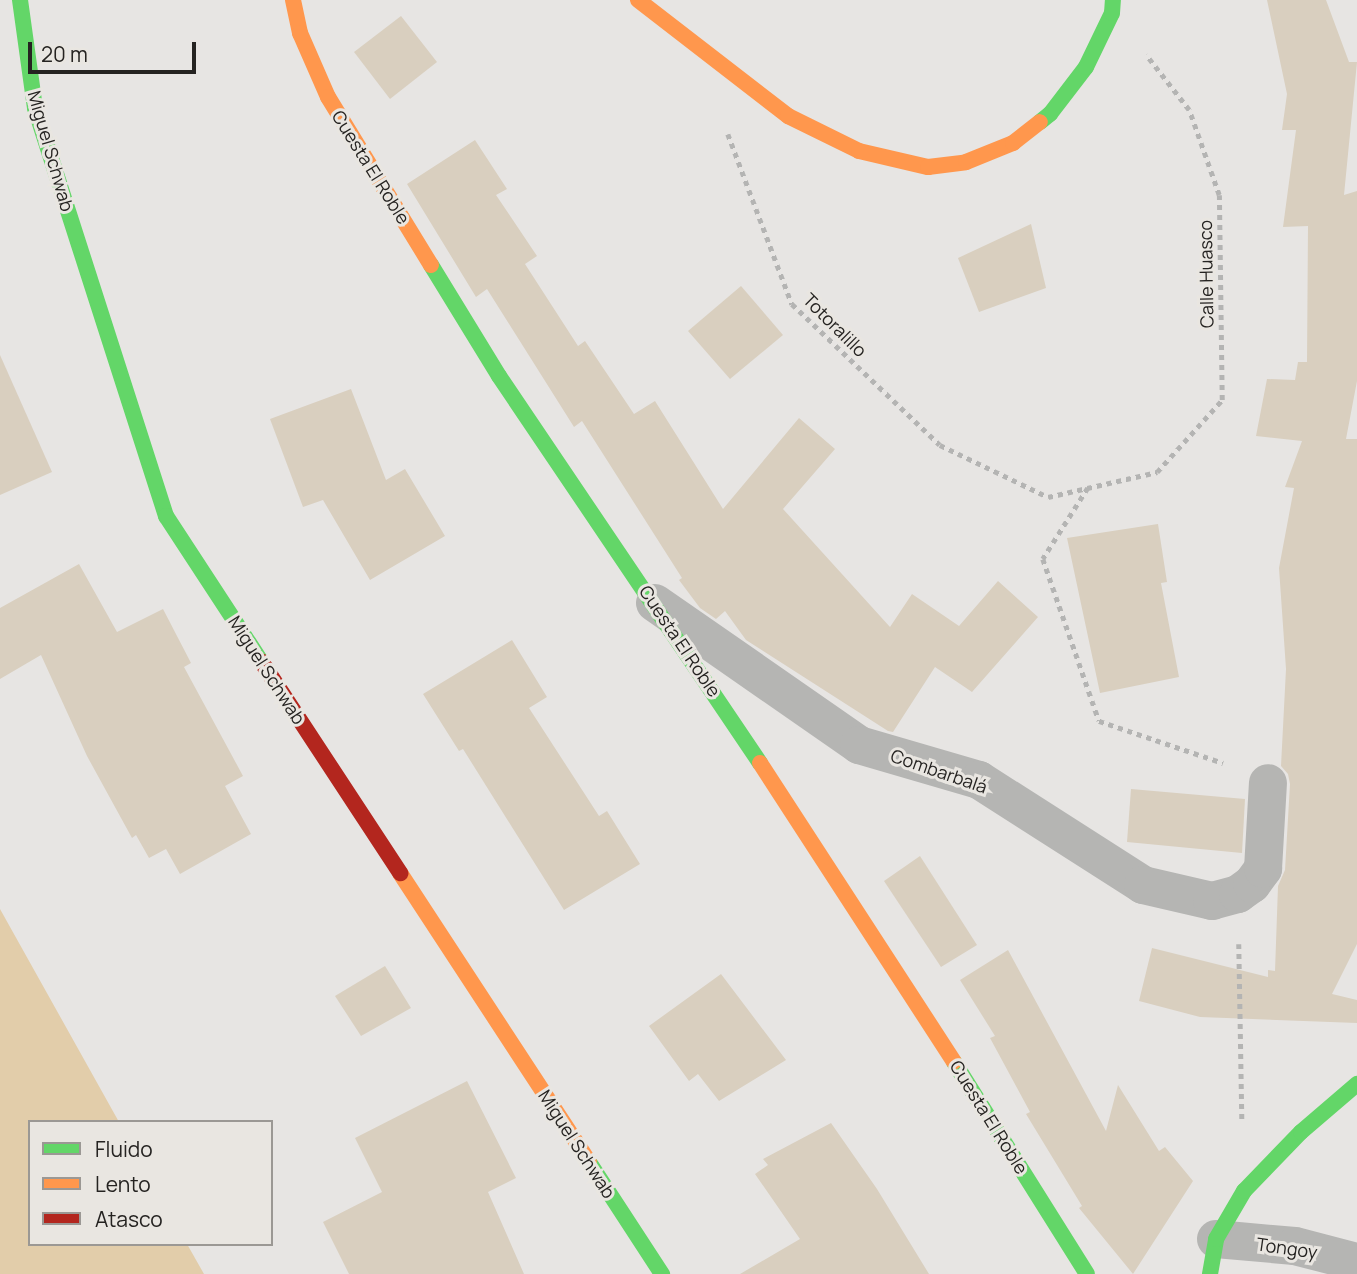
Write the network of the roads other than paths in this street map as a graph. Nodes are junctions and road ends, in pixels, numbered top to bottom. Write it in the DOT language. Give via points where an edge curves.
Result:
graph roads {
  1 [pos="20,0"];
  2 [pos="293,0"];
  3 [pos="639,0"];
  4 [pos="1113,6"];
  5 [pos="655,603"];
  6 [pos="1268,783"];
  7 [pos="1357,1084"];
  8 [pos="1213,1257"];
  9 [pos="1357,1262"];
  10 [pos="662,1274"];
  11 [pos="1087,1274"];
  1 -- 10 [label="main road, Miguel Schwab" via="35,108 166,516"];
  2 -- 5 [label="main road, Cuesta El Roble" via="300,33 335,108 499,376"];
  3 -- 4 [label="main road" via="788,116 859,151 928,167 966,162 1013,143 1050,114 1087,67"];
  5 -- 6 [label="street, Combarbalá" via="859,745 979,780 1143,885 1212,901 1238,894 1252,884 1263,869"];
  5 -- 11 [label="main road, Cuesta El Roble" via="902,978"];
  7 -- 8 [label="main road" via="1301,1132 1244,1191"];
  8 -- 9 [label="street, Tongoy" via="1295,1245"];
}
